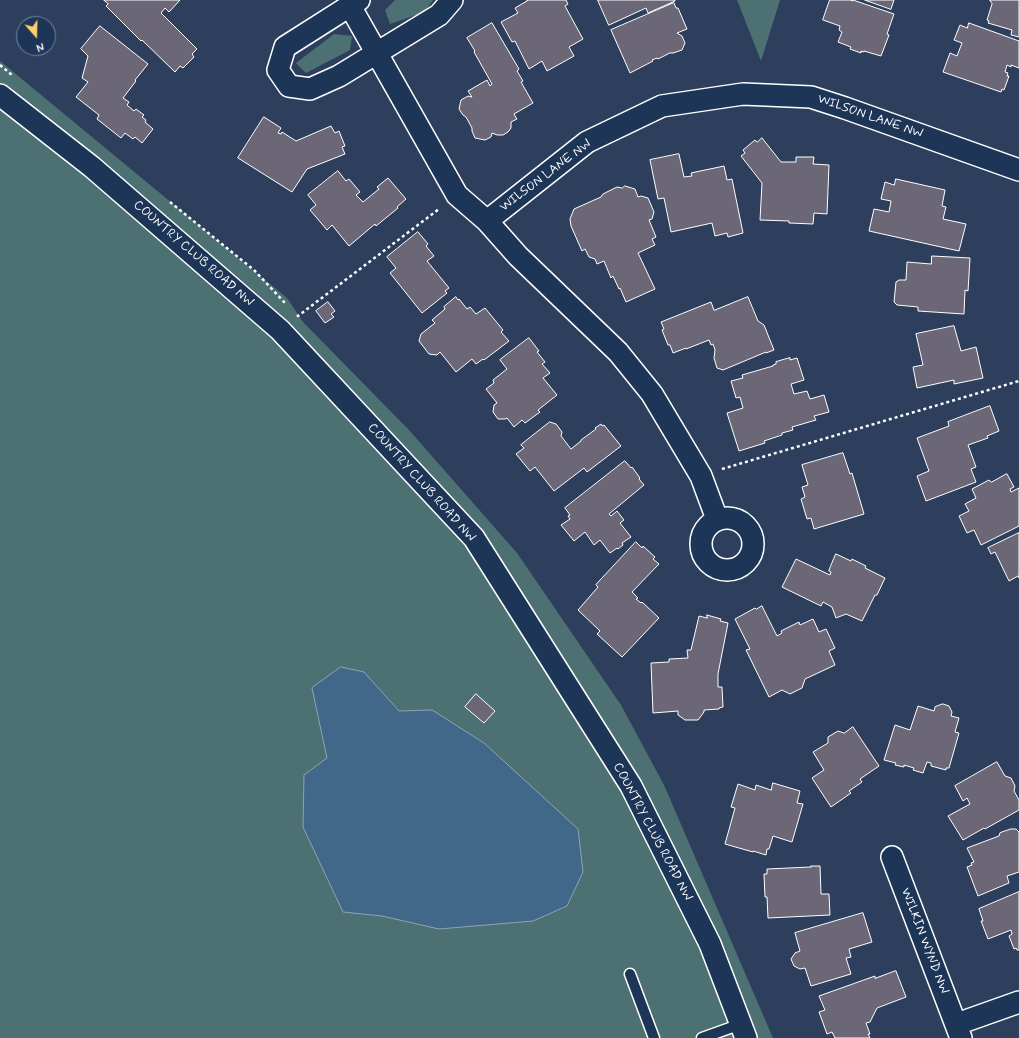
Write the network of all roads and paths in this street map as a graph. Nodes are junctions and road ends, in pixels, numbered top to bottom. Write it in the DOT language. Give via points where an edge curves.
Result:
graph roads {
  1 [pos="452,0"];
  2 [pos="355,3"];
  3 [pos="378,53"];
  4 [pos="0,95"];
  5 [pos="1019,170"];
  6 [pos="457,195"];
  7 [pos="487,221"];
  8 [pos="298,316"];
  9 [pos="1019,381"];
  10 [pos="701,476"];
  11 [pos="717,519"];
  12 [pos="892,857"];
  13 [pos="630,974"];
  14 [pos="1019,1002"];
  15 [pos="744,1031"];
  16 [pos="959,1031"];
  17 [pos="654,1038"];
  18 [pos="702,1038"];
  1 -- 3 [label="street, WILSON LANE NW" via="439,15"];
  2 -- 3 [label="street, WILSON LANE NW"];
  2 -- 3 [label="street, WILSON LANE NW" via="285,47 278,70 289,86 310,89 339,76"];
  3 -- 6 [label="street, WILSON LANE NW"];
  4 -- 15 [label="street, COUNTRY CLUB ROAD NW" via="92,167 280,330 474,538 631,786 710,944"];
  5 -- 7 [label="street, WILSON LANE NW" via="811,97 743,94 662,106 587,142"];
  6 -- 7 [label="street, WILSON LANE NW"];
  6 -- 8 [label="path"];
  7 -- 10 [label="street, WILSON LANE NW" via="518,256 618,352 652,394"];
  9 -- 10 [label="path"];
  10 -- 11 [label="street, WILSON LANE NW"];
  12 -- 16 [label="street, WILKIN WYND NW"];
  13 -- 17 [label="lane"];
  14 -- 16 [label="street, WILKIN WYND NW"];
  15 -- 18 [label="lane"];
}
